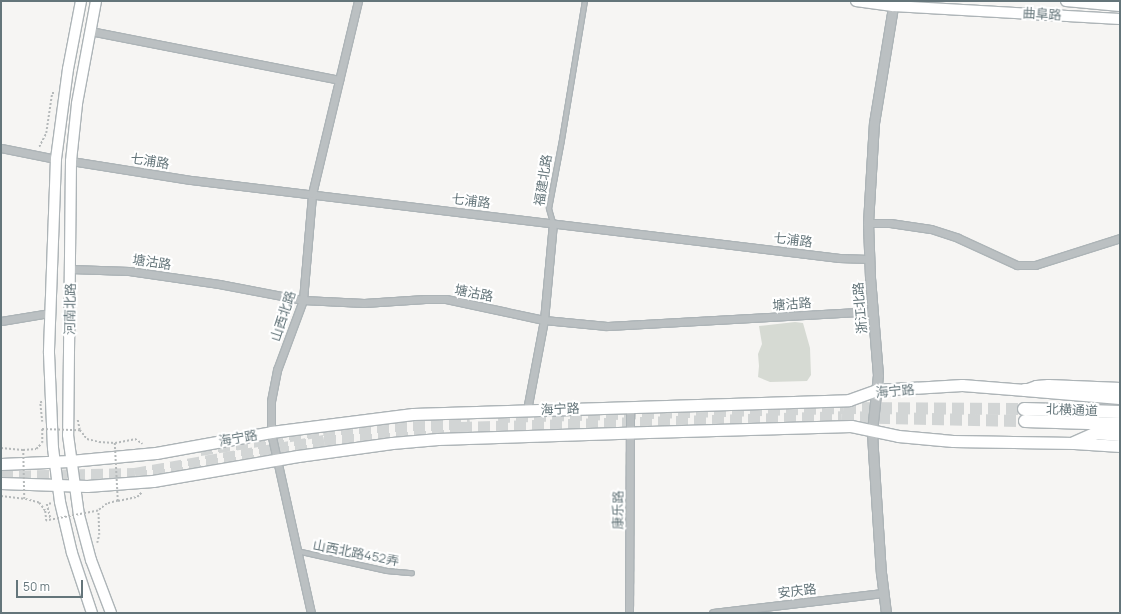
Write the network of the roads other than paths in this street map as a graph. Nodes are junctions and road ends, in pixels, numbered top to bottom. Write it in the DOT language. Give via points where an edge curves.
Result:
graph roads {
  1 [pos="81,1"];
  2 [pos="96,1"];
  3 [pos="358,1"];
  4 [pos="585,1"];
  5 [pos="856,1"];
  6 [pos="1066,1"];
  7 [pos="1104,3"];
  8 [pos="893,4"];
  9 [pos="1120,6"];
  10 [pos="1101,17"];
  11 [pos="1120,19"];
  12 [pos="90,31"];
  13 [pos="339,80"];
  14 [pos="1,148"];
  15 [pos="56,159"];
  16 [pos="71,161"];
  17 [pos="312,194"];
  18 [pos="553,223"];
  19 [pos="868,223"];
  20 [pos="1120,238"];
  21 [pos="869,259"];
  22 [pos="71,269"];
  23 [pos="303,300"];
  24 [pos="873,310"];
  25 [pos="50,313"];
  26 [pos="544,320"];
  27 [pos="1,321"];
  28 [pos="1120,388"];
  29 [pos="876,390"];
  30 [pos="1025,390"];
  31 [pos="1120,398"];
  32 [pos="630,406"];
  33 [pos="527,410"];
  34 [pos="1120,412"];
  35 [pos="1120,424"];
  36 [pos="872,431"];
  37 [pos="271,432"];
  38 [pos="630,432"];
  39 [pos="1120,435"];
  40 [pos="1074,442"];
  41 [pos="1120,446"];
  42 [pos="277,459"];
  43 [pos="70,461"];
  44 [pos="56,462"];
  45 [pos="1,464"];
  46 [pos="1,483"];
  47 [pos="58,485"];
  48 [pos="75,486"];
  49 [pos="297,551"];
  50 [pos="412,573"];
  51 [pos="883,593"];
  52 [pos="92,613"];
  53 [pos="112,613"];
  54 [pos="311,613"];
  55 [pos="629,613"];
  56 [pos="713,613"];
  57 [pos="886,613"];
  1 -- 15 [label="main road, 河南北路" via="68,69"];
  2 -- 12 [label="main road, 河南北路"];
  3 -- 13 [label="street, 山西北路"];
  4 -- 18 [label="lane, 福建北路" via="548,209"];
  5 -- 8 [label="main road, 曲阜路"];
  6 -- 7 [label="main road, 曲阜路"];
  7 -- 9 [label="main road, 曲阜路"];
  7 -- 10 [label="street"];
  8 -- 10 [label="main road, 曲阜路"];
  8 -- 19 [label="street, 浙江北路" via="874,123"];
  10 -- 11 [label="main road, 曲阜路"];
  12 -- 13 [label="street"];
  12 -- 16 [label="main road, 河南北路" via="77,104"];
  13 -- 17 [label="street, 山西北路"];
  14 -- 15 [label="street"];
  15 -- 25 [label="main road, 河南北路"];
  16 -- 17 [label="street, 七浦路" via="191,180"];
  16 -- 22 [label="main road, 河南北路"];
  17 -- 18 [label="street, 七浦路"];
  17 -- 23 [label="street, 山西北路"];
  18 -- 21 [label="street, 七浦路" via="839,258"];
  18 -- 26 [label="street, 福建北路"];
  19 -- 20 [label="street" via="913,225 945,233 1017,265 1035,265"];
  19 -- 21 [label="street, 浙江北路"];
  21 -- 24 [label="street, 浙江北路"];
  22 -- 23 [label="street, 塘沽路" via="128,271 219,284"];
  22 -- 43 [label="main road, 河南北路" via="68,409"];
  23 -- 26 [label="street, 塘沽路" via="364,303 446,299"];
  23 -- 37 [label="street, 山西北路" via="277,370 271,401"];
  24 -- 26 [label="street, 塘沽路" via="627,326"];
  24 -- 29 [label="street, 浙江北路" via="878,375"];
  25 -- 27 [label="street"];
  25 -- 44 [label="main road, 河南北路" via="50,409"];
  26 -- 33 [label="street, 福建北路"];
  28 -- 30 [label="main road, 海宁路" via="1048,385"];
  29 -- 30 [label="main road, 海宁路" via="962,385"];
  29 -- 32 [label="main road, 海宁路" via="849,400"];
  29 -- 36 [label="street, 浙江北路"];
  30 -- 31 [label="highway"];
  32 -- 33 [label="main road, 海宁路"];
  32 -- 38 [label="street, 康乐路"];
  33 -- 37 [label="main road, 海宁路" via="413,414"];
  34 -- 35 [label="highway, 北横通道" via="1024,415"];
  36 -- 38 [label="main road, 海宁路" via="851,426"];
  36 -- 40 [label="main road, 海宁路" via="953,441"];
  36 -- 51 [label="street, 浙江北路"];
  37 -- 42 [label="street, 山西北路"];
  37 -- 43 [label="main road, 海宁路" via="156,453"];
  38 -- 42 [label="main road, 海宁路" via="417,440"];
  38 -- 55 [label="street, 康乐路"];
  39 -- 40 [label="highway" via="1096,433"];
  40 -- 41 [label="main road, 海宁路"];
  42 -- 48 [label="main road, 海宁路" via="153,481"];
  42 -- 49 [label="street, 山西北路"];
  43 -- 44 [label="main road, 海宁路"];
  43 -- 48 [label="main road, 河南北路"];
  44 -- 45 [label="main road, 海宁路"];
  44 -- 47 [label="main road, 河南北路"];
  46 -- 47 [label="main road, 海宁路"];
  47 -- 48 [label="main road, 海宁路"];
  47 -- 52 [label="main road, 河南北路" via="72,553"];
  48 -- 53 [label="main road, 河南北路" via="79,515 91,560"];
  49 -- 50 [label="lane, 山西北路452弄" via="387,571"];
  49 -- 54 [label="street, 山西北路"];
  51 -- 56 [label="street, 安庆路"];
  51 -- 57 [label="street, 浙江北路"];
}
